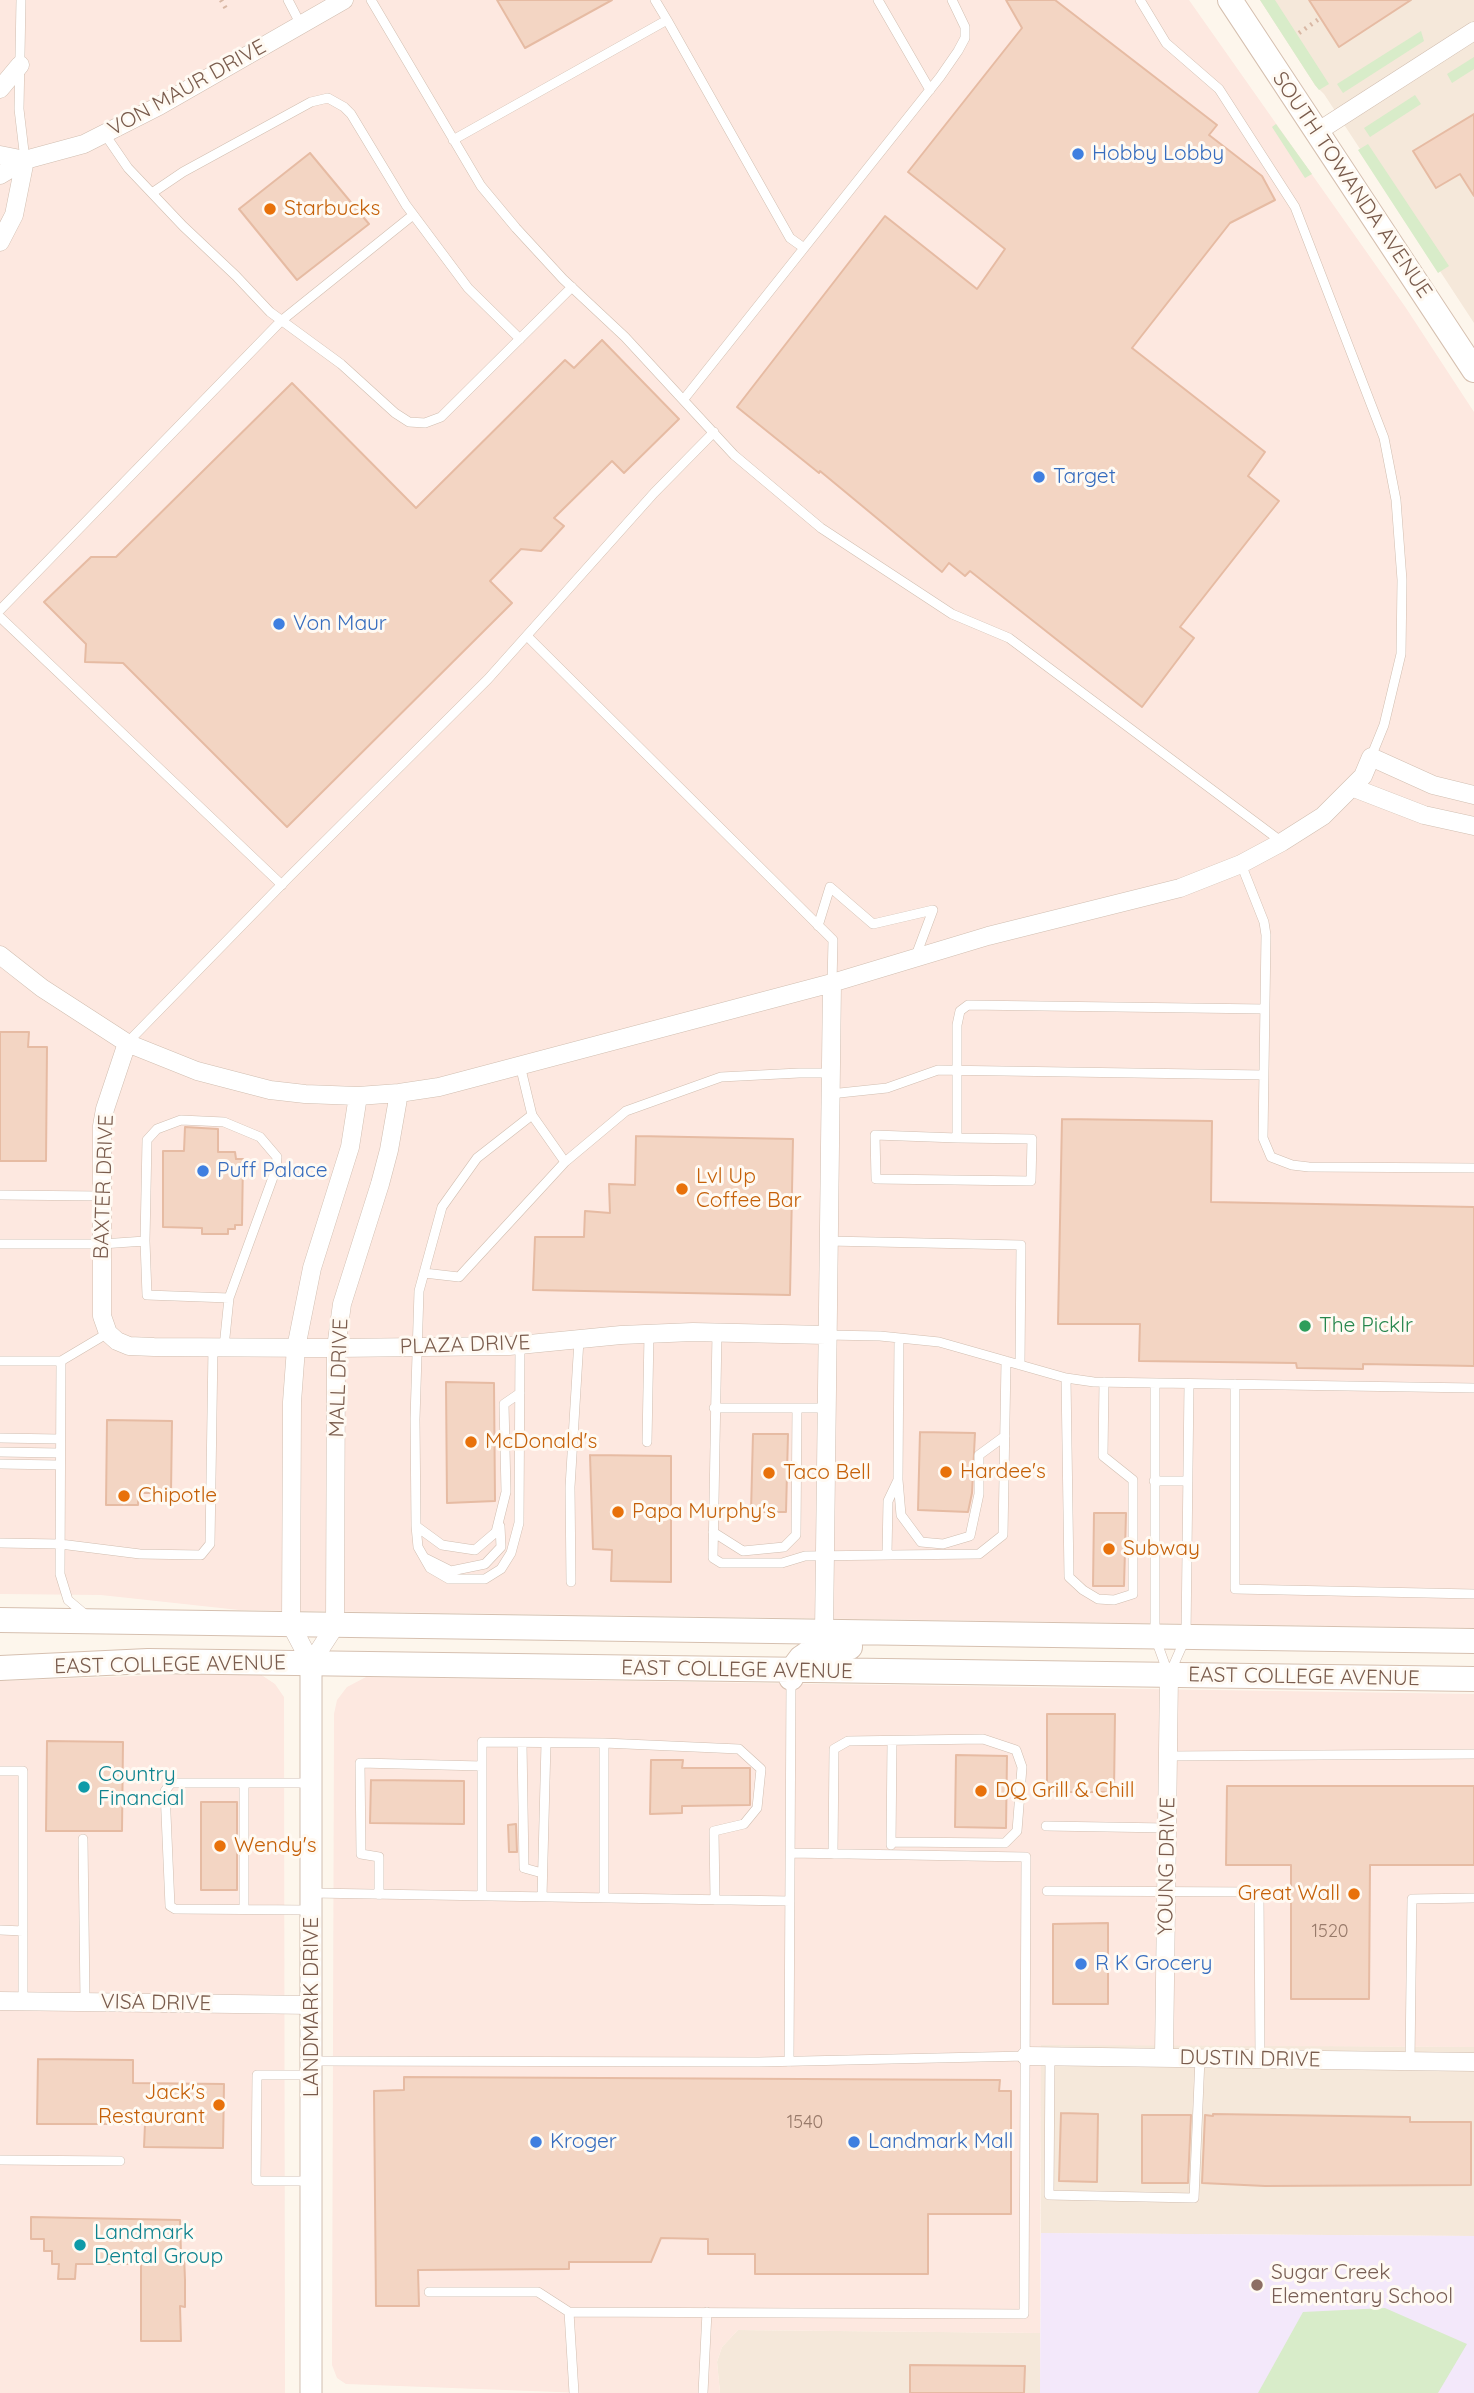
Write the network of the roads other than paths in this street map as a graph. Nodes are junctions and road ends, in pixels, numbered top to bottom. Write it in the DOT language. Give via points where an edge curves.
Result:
graph roads {
  1 [pos="21,0"];
  2 [pos="288,0"];
  3 [pos="344,0"];
  4 [pos="371,0"];
  5 [pos="655,0"];
  6 [pos="878,0"];
  7 [pos="952,0"];
  8 [pos="1140,0"];
  9 [pos="1230,0"];
  10 [pos="667,20"];
  11 [pos="301,25"];
  12 [pos="1474,31"];
  13 [pos="20,65"];
  14 [pos="0,89"];
  15 [pos="930,90"];
  16 [pos="1317,132"];
  17 [pos="104,133"];
  18 [pos="453,140"];
  19 [pos="0,155"];
  20 [pos="24,160"];
  21 [pos="0,175"];
  22 [pos="152,193"];
  23 [pos="414,215"];
  24 [pos="0,242"];
  25 [pos="804,248"];
  26 [pos="572,287"];
  27 [pos="281,321"];
  28 [pos="520,339"];
  29 [pos="1474,370"];
  30 [pos="684,399"];
  31 [pos="714,432"];
  32 [pos="0,610"];
  33 [pos="0,617"];
  34 [pos="528,637"];
  35 [pos="1371,757"];
  36 [pos="1354,788"];
  37 [pos="1474,795"];
  38 [pos="1474,826"];
  39 [pos="1282,842"];
  40 [pos="1241,864"];
  41 [pos="282,885"];
  42 [pos="818,926"];
  43 [pos="0,955"];
  44 [pos="915,958"];
  45 [pos="832,983"];
  46 [pos="1265,1009"];
  47 [pos="127,1043"];
  48 [pos="520,1065"];
  49 [pos="957,1070"];
  50 [pos="831,1073"];
  51 [pos="1264,1075"];
  52 [pos="399,1093"];
  53 [pos="830,1094"];
  54 [pos="358,1096"];
  55 [pos="532,1115"];
  56 [pos="957,1138"];
  57 [pos="565,1162"];
  58 [pos="1474,1168"];
  59 [pos="0,1195"];
  60 [pos="102,1196"];
  61 [pos="145,1241"];
  62 [pos="828,1241"];
  63 [pos="0,1244"];
  64 [pos="102,1244"];
  65 [pos="424,1273"];
  66 [pos="229,1298"];
  67 [pos="108,1333"];
  68 [pos="717,1333"];
  69 [pos="649,1334"];
  70 [pos="826,1335"];
  71 [pos="900,1338"];
  72 [pos="579,1340"];
  73 [pos="520,1345"];
  74 [pos="218,1347"];
  75 [pos="417,1347"];
  76 [pos="296,1348"];
  77 [pos="336,1348"];
  78 [pos="61,1361"];
  79 [pos="1006,1361"];
  80 [pos="0,1362"];
  81 [pos="1020,1365"];
  82 [pos="1066,1378"];
  83 [pos="1104,1382"];
  84 [pos="1155,1383"];
  85 [pos="1189,1384"];
  86 [pos="1235,1384"];
  87 [pos="1474,1388"];
  88 [pos="520,1393"];
  89 [pos="714,1408"];
  90 [pos="797,1408"];
  91 [pos="825,1408"];
  92 [pos="1005,1436"];
  93 [pos="0,1438"];
  94 [pos="59,1438"];
  95 [pos="647,1442"];
  96 [pos="0,1452"];
  97 [pos="59,1453"];
  98 [pos="0,1464"];
  99 [pos="59,1465"];
  100 [pos="898,1480"];
  101 [pos="1154,1481"];
  102 [pos="1188,1481"];
  103 [pos="500,1517"];
  104 [pos="415,1527"];
  105 [pos="713,1532"];
  106 [pos="1,1542"];
  107 [pos="60,1544"];
  108 [pos="887,1554"];
  109 [pos="823,1555"];
  110 [pos="424,1557"];
  111 [pos="570,1582"];
  112 [pos="1474,1594"];
  113 [pos="0,1620"];
  114 [pos="93,1620"];
  115 [pos="291,1625"];
  116 [pos="335,1626"];
  117 [pos="824,1632"];
  118 [pos="1010,1634"];
  119 [pos="1155,1637"];
  120 [pos="1186,1637"];
  121 [pos="1474,1642"];
  122 [pos="311,1663"];
  123 [pos="0,1668"];
  124 [pos="1169,1675"];
  125 [pos="791,1676"];
  126 [pos="1474,1679"];
  127 [pos="892,1742"];
  128 [pos="522,1743"];
  129 [pos="546,1743"];
  130 [pos="604,1743"];
  131 [pos="1474,1754"];
  132 [pos="1168,1756"];
  133 [pos="482,1766"];
  134 [pos="0,1771"];
  135 [pos="311,1783"];
  136 [pos="244,1784"];
  137 [pos="1046,1826"];
  138 [pos="1167,1828"];
  139 [pos="83,1839"];
  140 [pos="891,1842"];
  141 [pos="790,1853"];
  142 [pos="833,1854"];
  143 [pos="890,1855"];
  144 [pos="542,1873"];
  145 [pos="1047,1891"];
  146 [pos="1166,1892"];
  147 [pos="379,1895"];
  148 [pos="482,1896"];
  149 [pos="542,1897"];
  150 [pos="604,1898"];
  151 [pos="1474,1898"];
  152 [pos="715,1900"];
  153 [pos="790,1901"];
  154 [pos="312,1902"];
  155 [pos="244,1909"];
  156 [pos="0,1930"];
  157 [pos="23,1931"];
  158 [pos="0,2001"];
  159 [pos="23,2001"];
  160 [pos="85,2002"];
  161 [pos="312,2005"];
  162 [pos="1026,2056"];
  163 [pos="1050,2057"];
  164 [pos="1164,2057"];
  165 [pos="1200,2058"];
  166 [pos="1260,2059"];
  167 [pos="1410,2061"];
  168 [pos="789,2062"];
  169 [pos="1474,2062"];
  170 [pos="312,2068"];
  171 [pos="0,2160"];
  172 [pos="120,2161"];
  173 [pos="312,2182"];
  174 [pos="429,2292"];
  175 [pos="569,2312"];
  176 [pos="707,2312"];
  177 [pos="311,2393"];
  178 [pos="574,2393"];
  179 [pos="703,2393"];
  1 -- 13 [label="lane"];
  2 -- 11 [label="lane"];
  3 -- 11 [label="street, VON MAUR DRIVE"];
  4 -- 18 [label="lane"];
  5 -- 10 [label="lane"];
  6 -- 15 [label="lane"];
  7 -- 15 [label="lane" via="965,27 965,38"];
  8 -- 35 [label="lane" via="1166,43 1219,89 1295,207 1384,438 1396,500 1401,654 1384,725"];
  9 -- 16 [label="main road, SOUTH TOWANDA AVENUE"];
  10 -- 18 [label="lane"];
  10 -- 25 [label="lane" via="790,238"];
  11 -- 17 [label="street, VON MAUR DRIVE"];
  12 -- 16 [label="street"];
  13 -- 14 [label="street"];
  13 -- 20 [label="lane"];
  15 -- 25 [label="lane"];
  16 -- 29 [label="main road, SOUTH TOWANDA AVENUE"];
  17 -- 20 [label="street, VON MAUR DRIVE" via="83,144"];
  17 -- 22 [label="lane"];
  18 -- 26 [label="lane" via="481,186"];
  19 -- 20 [label="street, VON MAUR DRIVE"];
  20 -- 21 [label="street, VON MAUR DRIVE"];
  20 -- 24 [label="street" via="14,215"];
  22 -- 23 [label="lane" via="311,102 328,98 351,114"];
  22 -- 27 [label="lane"];
  23 -- 27 [label="lane"];
  23 -- 28 [label="lane" via="468,288"];
  25 -- 30 [label="lane"];
  26 -- 28 [label="lane"];
  26 -- 30 [label="lane"];
  27 -- 28 [label="lane" via="341,364 395,413 418,423 441,417"];
  27 -- 32 [label="lane"];
  30 -- 31 [label="lane"];
  31 -- 34 [label="lane"];
  31 -- 39 [label="lane" via="734,456 821,528 952,614 1009,638"];
  33 -- 41 [label="lane"];
  34 -- 41 [label="lane"];
  34 -- 42 [label="lane"];
  35 -- 36 [label="street"];
  35 -- 37 [label="street" via="1433,785"];
  36 -- 38 [label="street" via="1424,815"];
  36 -- 39 [label="street" via="1323,816"];
  39 -- 40 [label="street"];
  40 -- 44 [label="street" via="1180,888"];
  40 -- 46 [label="lane" via="1264,922"];
  41 -- 47 [label="lane"];
  42 -- 44 [label="lane" via="830,887 873,924 933,910"];
  42 -- 45 [label="lane" via="833,940"];
  43 -- 47 [label="street"];
  44 -- 45 [label="street"];
  45 -- 48 [label="street"];
  45 -- 50 [label="street"];
  46 -- 49 [label="lane" via="968,1005 960,1012 957,1025"];
  46 -- 51 [label="lane"];
  47 -- 54 [label="street" via="197,1071 270,1090"];
  47 -- 60 [label="street, BAXTER DRIVE" via="102,1126"];
  48 -- 52 [label="street"];
  48 -- 55 [label="lane"];
  49 -- 51 [label="lane"];
  49 -- 53 [label="lane" via="937,1070 887,1088"];
  49 -- 56 [label="lane"];
  50 -- 53 [label="street"];
  50 -- 57 [label="lane" via="721,1077 626,1111"];
  51 -- 58 [label="lane" via="1263,1138 1272,1157 1281,1162 1309,1167"];
  52 -- 54 [label="street"];
  52 -- 77 [label="street, MALL DRIVE" via="380,1184 342,1304"];
  53 -- 62 [label="street"];
  54 -- 76 [label="street, MALL DRIVE" via="350,1147 312,1268"];
  55 -- 57 [label="lane"];
  55 -- 65 [label="lane" via="477,1158 442,1208"];
  56 -- 56 [label="lane" via="875,1135 876,1179 1031,1181 1032,1139"];
  57 -- 65 [label="lane" via="459,1277"];
  59 -- 60 [label="lane"];
  60 -- 64 [label="street, BAXTER DRIVE"];
  61 -- 64 [label="lane"];
  61 -- 66 [label="lane" via="147,1295"];
  61 -- 66 [label="lane" via="147,1140 156,1129 181,1120 224,1122 260,1137 276,1157 276,1169"];
  62 -- 70 [label="street"];
  62 -- 81 [label="lane" via="1021,1245"];
  63 -- 64 [label="lane"];
  64 -- 67 [label="street, BAXTER DRIVE" via="103,1316"];
  65 -- 75 [label="lane"];
  66 -- 74 [label="lane"];
  67 -- 74 [label="street, PLAZA DRIVE" via="129,1346"];
  67 -- 78 [label="lane"];
  68 -- 69 [label="street, PLAZA DRIVE"];
  68 -- 70 [label="street, PLAZA DRIVE"];
  68 -- 89 [label="lane"];
  69 -- 72 [label="street, PLAZA DRIVE"];
  69 -- 95 [label="lane"];
  70 -- 71 [label="lane"];
  70 -- 91 [label="street"];
  71 -- 79 [label="lane" via="939,1342"];
  71 -- 100 [label="lane"];
  72 -- 73 [label="street, PLAZA DRIVE"];
  72 -- 111 [label="lane" via="570,1487"];
  73 -- 75 [label="street, PLAZA DRIVE"];
  73 -- 88 [label="lane"];
  74 -- 76 [label="street, PLAZA DRIVE"];
  74 -- 107 [label="lane" via="211,1544 201,1555 140,1554"];
  75 -- 77 [label="street, PLAZA DRIVE"];
  75 -- 104 [label="lane"];
  76 -- 77 [label="street, PLAZA DRIVE"];
  76 -- 115 [label="street, MALL DRIVE"];
  77 -- 116 [label="street, MALL DRIVE"];
  78 -- 80 [label="lane"];
  78 -- 94 [label="lane"];
  79 -- 81 [label="lane"];
  79 -- 92 [label="lane"];
  81 -- 82 [label="lane"];
  82 -- 83 [label="lane"];
  82 -- 83 [label="lane" via="1069,1577 1098,1599 1114,1600 1133,1594 1133,1480 1103,1456"];
  83 -- 84 [label="lane"];
  84 -- 85 [label="lane"];
  84 -- 101 [label="lane"];
  85 -- 86 [label="lane"];
  85 -- 102 [label="lane"];
  86 -- 87 [label="lane"];
  86 -- 112 [label="lane" via="1235,1589"];
  88 -- 103 [label="lane" via="504,1404 506,1492"];
  88 -- 110 [label="lane" via="519,1523 512,1553 501,1569 485,1579 449,1579 430,1568"];
  89 -- 90 [label="lane"];
  89 -- 105 [label="lane"];
  90 -- 91 [label="lane"];
  90 -- 105 [label="lane" via="796,1535 784,1547 743,1551"];
  91 -- 109 [label="street"];
  92 -- 100 [label="lane" via="979,1455 979,1494 970,1536 943,1544 920,1542 901,1514"];
  92 -- 108 [label="lane" via="1003,1535 979,1554"];
  93 -- 94 [label="lane"];
  94 -- 97 [label="lane"];
  96 -- 97 [label="lane"];
  97 -- 99 [label="lane"];
  98 -- 99 [label="lane"];
  99 -- 107 [label="lane"];
  100 -- 108 [label="lane" via="888,1501"];
  101 -- 102 [label="lane"];
  101 -- 119 [label="lane"];
  102 -- 120 [label="lane"];
  103 -- 104 [label="lane" via="496,1532 475,1550 442,1545"];
  103 -- 110 [label="lane" via="501,1546 485,1564 451,1571"];
  104 -- 110 [label="lane"];
  105 -- 109 [label="lane" via="713,1558 721,1563 782,1563"];
  106 -- 107 [label="lane"];
  107 -- 114 [label="lane" via="60,1574 68,1600"];
  108 -- 109 [label="lane"];
  109 -- 117 [label="street"];
  113 -- 114 [label="main road, EAST COLLEGE AVENUE"];
  114 -- 115 [label="main road, EAST COLLEGE AVENUE"];
  115 -- 116 [label="main road, EAST COLLEGE AVENUE"];
  115 -- 122 [label="street, LANDMARK DRIVE"];
  116 -- 117 [label="main road, EAST COLLEGE AVENUE"];
  116 -- 122 [label="street"];
  117 -- 118 [label="main road, EAST COLLEGE AVENUE"];
  118 -- 119 [label="main road, EAST COLLEGE AVENUE"];
  118 -- 125 [label="main road" via="954,1646 825,1647 801,1658"];
  119 -- 120 [label="main road, EAST COLLEGE AVENUE"];
  119 -- 124 [label="lane"];
  120 -- 121 [label="main road, EAST COLLEGE AVENUE"];
  120 -- 124 [label="lane"];
  122 -- 123 [label="main road, EAST COLLEGE AVENUE" via="148,1661"];
  122 -- 125 [label="main road, EAST COLLEGE AVENUE"];
  122 -- 135 [label="street, LANDMARK DRIVE"];
  124 -- 125 [label="main road, EAST COLLEGE AVENUE"];
  124 -- 126 [label="main road, EAST COLLEGE AVENUE"];
  124 -- 132 [label="street, YOUNG DRIVE"];
  125 -- 141 [label="lane"];
  127 -- 140 [label="lane"];
  127 -- 140 [label="lane" via="984,1739 1016,1750 1022,1767 1017,1831 1005,1843"];
  127 -- 142 [label="lane" via="848,1741 834,1749"];
  128 -- 129 [label="lane"];
  128 -- 133 [label="lane" via="482,1742"];
  128 -- 144 [label="lane" via="524,1868"];
  129 -- 130 [label="lane"];
  129 -- 144 [label="lane"];
  130 -- 150 [label="lane"];
  130 -- 152 [label="lane" via="739,1749 761,1769 757,1808 744,1824 714,1831"];
  131 -- 132 [label="lane"];
  132 -- 138 [label="street, YOUNG DRIVE"];
  133 -- 147 [label="lane" via="360,1763 361,1854 379,1857"];
  133 -- 148 [label="lane"];
  134 -- 157 [label="lane" via="23,1771"];
  135 -- 136 [label="lane"];
  135 -- 154 [label="street, LANDMARK DRIVE"];
  136 -- 155 [label="lane"];
  136 -- 155 [label="lane" via="171,1783 165,1791 170,1906"];
  137 -- 138 [label="lane"];
  138 -- 146 [label="street, YOUNG DRIVE"];
  139 -- 160 [label="lane"];
  140 -- 143 [label="lane"];
  141 -- 142 [label="lane"];
  141 -- 153 [label="lane"];
  142 -- 143 [label="lane"];
  143 -- 162 [label="lane" via="1026,1857"];
  144 -- 149 [label="lane"];
  145 -- 146 [label="lane"];
  146 -- 164 [label="street, YOUNG DRIVE"];
  146 -- 166 [label="lane" via="1259,1892"];
  147 -- 148 [label="lane"];
  147 -- 154 [label="lane"];
  148 -- 149 [label="lane"];
  149 -- 150 [label="lane"];
  150 -- 152 [label="lane"];
  151 -- 167 [label="lane" via="1412,1899"];
  152 -- 153 [label="lane"];
  153 -- 168 [label="lane"];
  154 -- 155 [label="lane"];
  154 -- 161 [label="street, LANDMARK DRIVE"];
  156 -- 157 [label="lane"];
  157 -- 159 [label="lane"];
  158 -- 159 [label="street, VISA DRIVE"];
  159 -- 160 [label="street, VISA DRIVE"];
  160 -- 161 [label="street, VISA DRIVE"];
  161 -- 170 [label="street, LANDMARK DRIVE"];
  162 -- 163 [label="street, DUSTIN DRIVE"];
  162 -- 168 [label="lane"];
  162 -- 176 [label="lane" via="1024,2314"];
  163 -- 164 [label="street, DUSTIN DRIVE"];
  163 -- 165 [label="lane" via="1049,2195 1194,2198"];
  164 -- 165 [label="street, DUSTIN DRIVE"];
  165 -- 166 [label="street, DUSTIN DRIVE"];
  166 -- 167 [label="street, DUSTIN DRIVE"];
  167 -- 169 [label="street, DUSTIN DRIVE"];
  168 -- 170 [label="lane"];
  170 -- 173 [label="street, LANDMARK DRIVE"];
  170 -- 173 [label="lane" via="257,2075 256,2180"];
  171 -- 172 [label="lane"];
  173 -- 177 [label="street, LANDMARK DRIVE"];
  174 -- 175 [label="lane" via="538,2292"];
  175 -- 176 [label="lane"];
  175 -- 178 [label="lane"];
  176 -- 179 [label="lane"];
}
